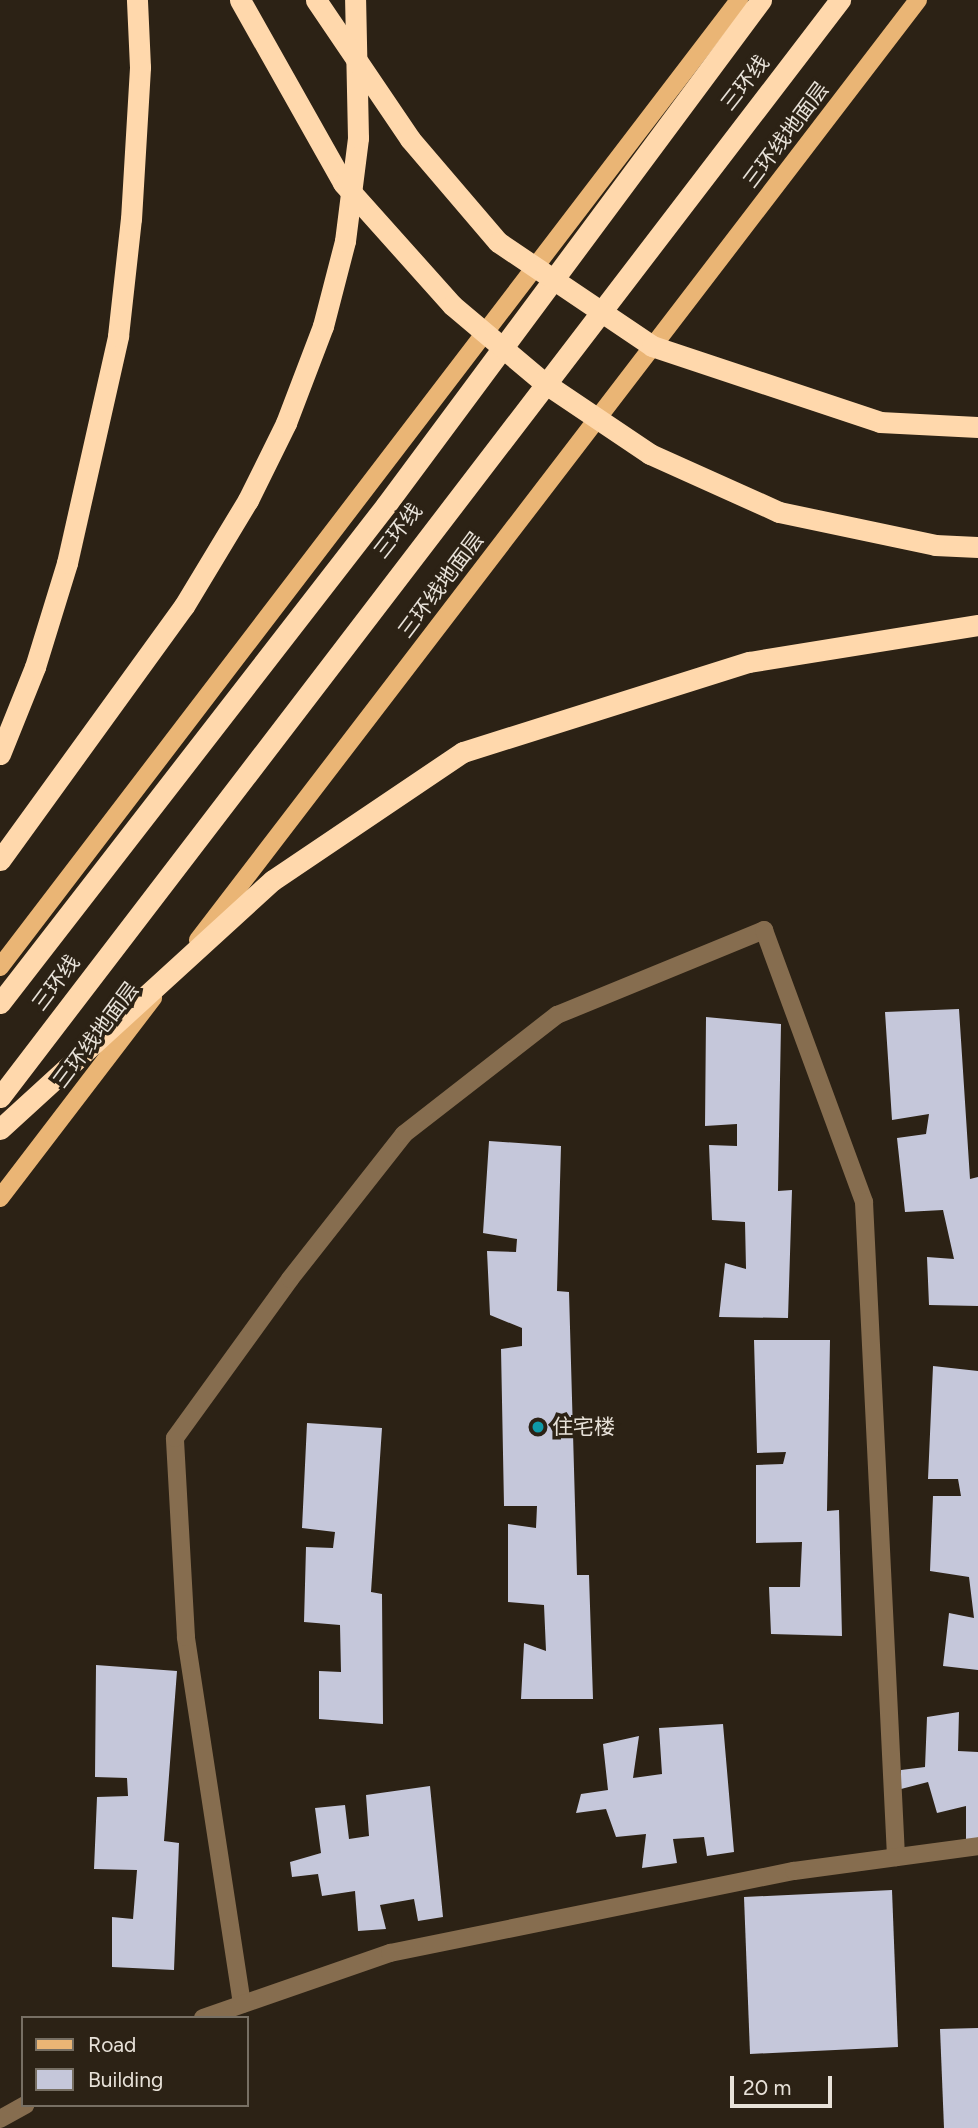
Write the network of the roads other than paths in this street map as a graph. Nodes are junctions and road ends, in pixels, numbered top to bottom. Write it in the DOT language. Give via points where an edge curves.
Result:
graph roads {
  1 [pos="137,0"];
  2 [pos="240,0"];
  3 [pos="316,0"];
  4 [pos="355,0"];
  5 [pos="739,0"];
  6 [pos="761,0"];
  7 [pos="840,0"];
  8 [pos="918,0"];
  9 [pos="652,346"];
  10 [pos="978,427"];
  11 [pos="978,547"];
  12 [pos="978,625"];
  13 [pos="0,754"];
  14 [pos="0,860"];
  15 [pos="0,967"];
  16 [pos="0,1003"];
  17 [pos="0,1097"];
  18 [pos="0,1129"];
  19 [pos="0,1198"];
  20 [pos="978,1846"];
  21 [pos="896,1857"];
  22 [pos="242,2004"];
  23 [pos="209,2016"];
  24 [pos="21,2107"];
  25 [pos="0,2119"];
  1 -- 13 [label="highway" via="140,67 118,336 67,563 35,667"];
  2 -- 11 [label="highway, bridge" via="343,183 452,305 542,382 650,454 779,512 935,545"];
  3 -- 9 [label="highway, bridge" via="410,139 498,242"];
  4 -- 14 [label="highway, bridge" via="358,138 345,241 323,326 286,423 248,500 184,606"];
  5 -- 15 [label="main road"];
  6 -- 16 [label="highway, 三环线, bridge" via="386,506"];
  7 -- 17 [label="highway, 三环线, bridge"];
  8 -- 9 [label="main road, 三环线地面层"];
  9 -- 10 [label="highway, bridge" via="880,422"];
  9 -- 19 [label="main road, 三环线地面层"];
  12 -- 18 [label="highway, bridge" via="749,662 463,752 273,880"];
  20 -- 21 [label="street"];
  21 -- 22 [label="street" via="794,1871 390,1953"];
  21 -- 22 [label="street" via="864,1202 764,930 557,1015 404,1134 290,1279 175,1438 186,1637"];
  22 -- 23 [label="street"];
  24 -- 25 [label="street"];
}
